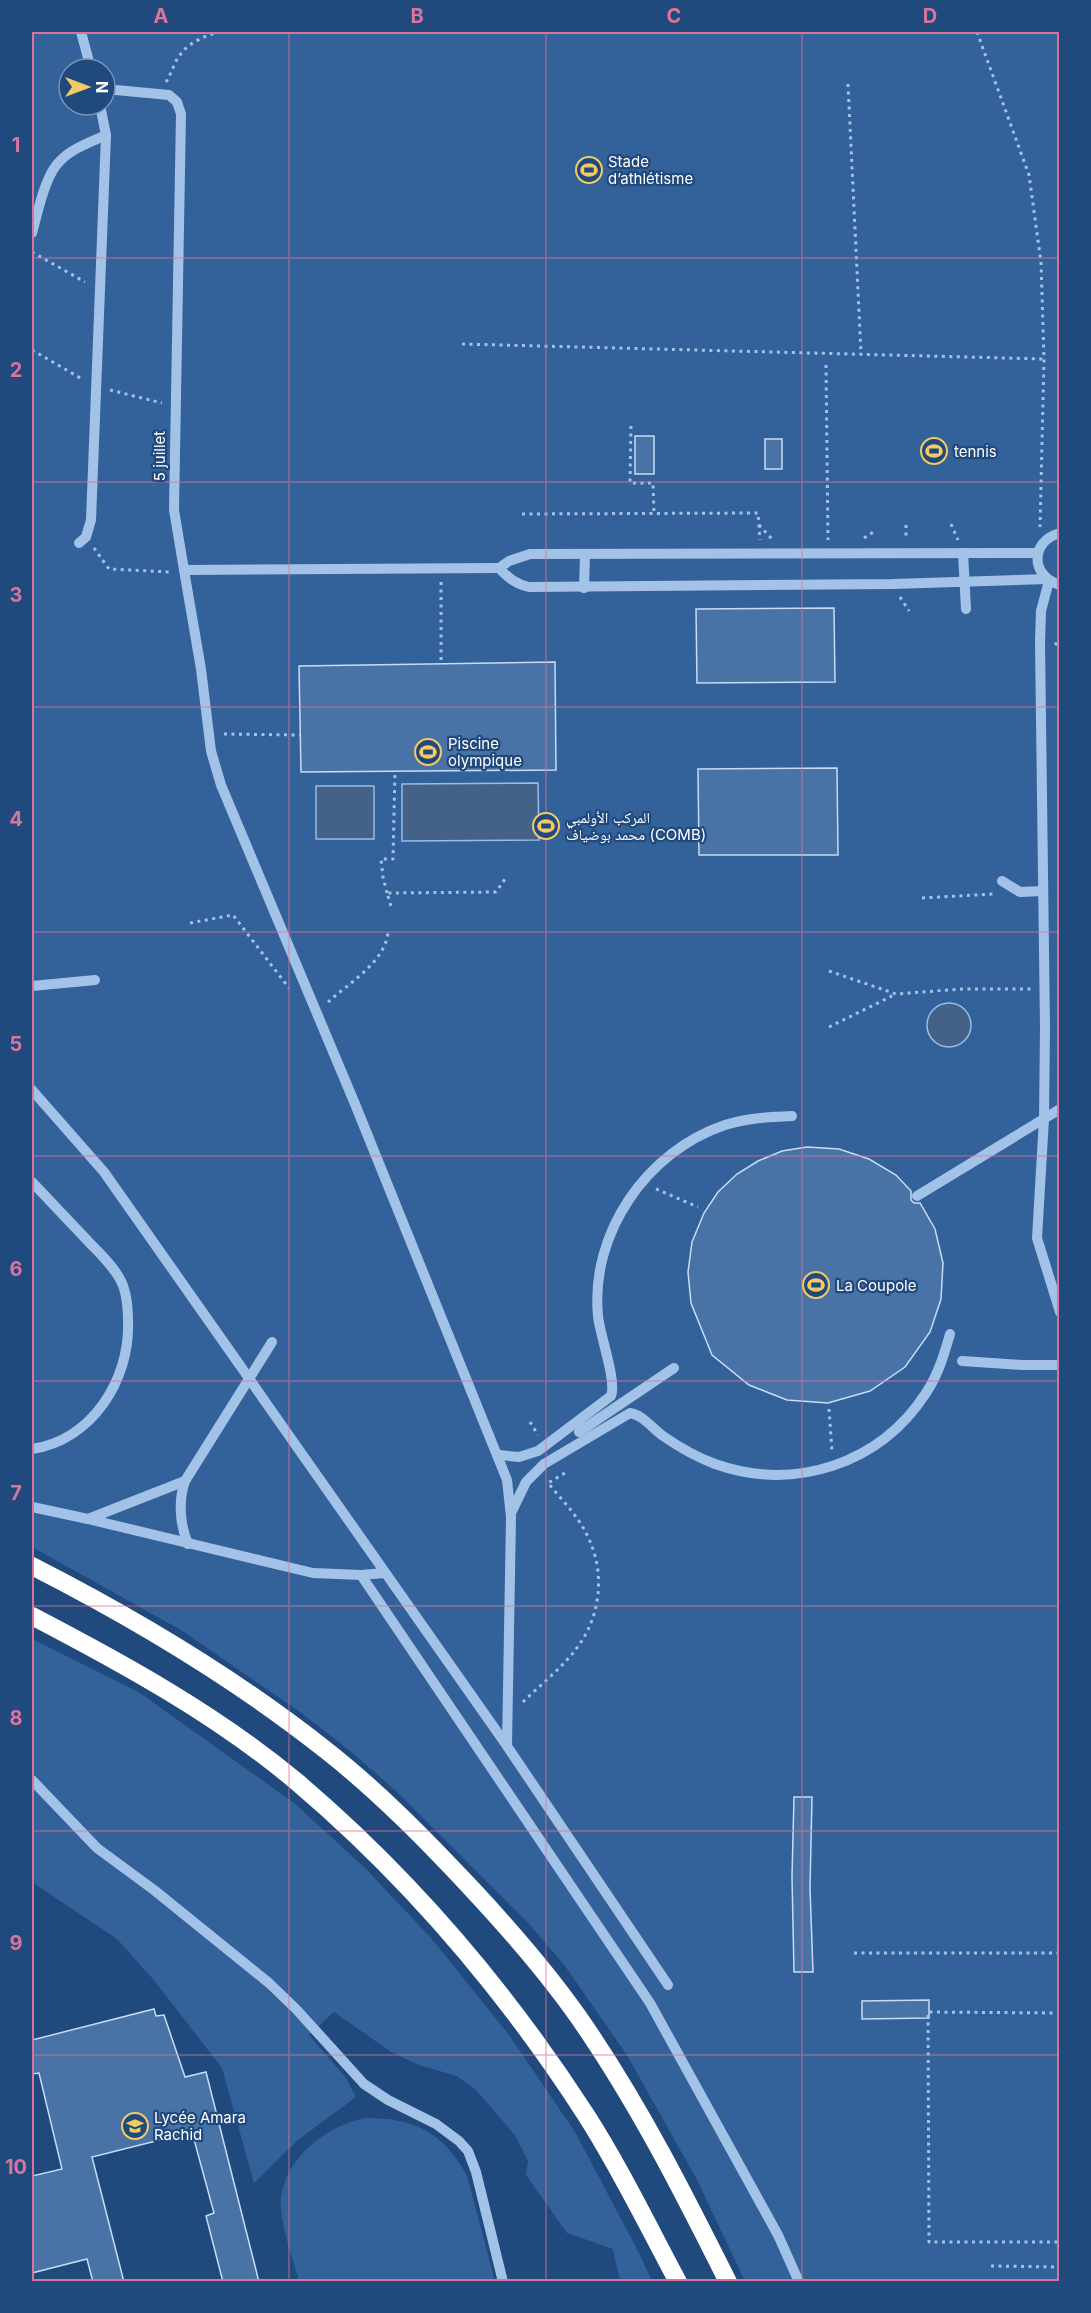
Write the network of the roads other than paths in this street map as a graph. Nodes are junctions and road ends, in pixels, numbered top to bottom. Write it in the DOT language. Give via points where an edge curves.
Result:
graph roads {
  1 [pos="81,32"];
  2 [pos="88,57"];
  3 [pos="117,90"];
  4 [pos="102,117"];
  5 [pos="106,135"];
  6 [pos="32,232"];
  7 [pos="1059,532"];
  8 [pos="83,540"];
  9 [pos="1039,550"];
  10 [pos="963,553"];
  11 [pos="585,555"];
  12 [pos="500,568"];
  13 [pos="184,570"];
  14 [pos="964,582"];
  15 [pos="1052,582"];
  16 [pos="584,588"];
  17 [pos="966,609"];
  18 [pos="1002,881"];
  19 [pos="1043,891"];
  20 [pos="94,980"];
  21 [pos="32,986"];
  22 [pos="32,1090"];
  23 [pos="1059,1109"];
  24 [pos="792,1116"];
  25 [pos="1044,1119"];
  26 [pos="32,1182"];
  27 [pos="917,1196"];
  28 [pos="1059,1312"];
  29 [pos="950,1334"];
  30 [pos="272,1342"];
  31 [pos="962,1361"];
  32 [pos="1059,1365"];
  33 [pos="674,1368"];
  34 [pos="579,1432"];
  35 [pos="32,1449"];
  36 [pos="499,1455"];
  37 [pos="185,1481"];
  38 [pos="32,1507"];
  39 [pos="511,1517"];
  40 [pos="88,1519"];
  41 [pos="188,1544"];
  42 [pos="32,1566"];
  43 [pos="385,1573"];
  44 [pos="362,1575"];
  45 [pos="32,1616"];
  46 [pos="507,1746"];
  47 [pos="32,1780"];
  48 [pos="668,1985"];
  49 [pos="503,2282"];
  50 [pos="678,2282"];
  51 [pos="728,2282"];
  52 [pos="799,2282"];
  1 -- 2 [label="street"];
  3 -- 13 [label="street, 5 juillet" via="169,95 177,102 181,114 174,510"];
  4 -- 5 [label="street"];
  5 -- 6 [label="street" via="60,160 50,176"];
  5 -- 8 [label="street" via="92,520"];
  7 -- 9 [label="street" via="1050,536"];
  9 -- 10 [label="street"];
  9 -- 15 [label="street" via="1039,567"];
  10 -- 11 [label="street"];
  10 -- 14 [label="street"];
  11 -- 12 [label="street" via="530,554"];
  11 -- 16 [label="street"];
  12 -- 13 [label="street"];
  12 -- 16 [label="street" via="507,578 529,587"];
  13 -- 36 [label="street, 5 juillet" via="209,734 232,814"];
  14 -- 15 [label="street"];
  14 -- 16 [label="street"];
  14 -- 17 [label="street"];
  15 -- 19 [label="street" via="1040,626"];
  18 -- 19 [label="street" via="1020,892"];
  19 -- 25 [label="street"];
  20 -- 21 [label="street"];
  22 -- 43 [label="street, bridge" via="104,1172"];
  23 -- 25 [label="street"];
  24 -- 34 [label="street" via="725,1125 693,1139 665,1158 641,1182 621,1212 607,1244 599,1279 598,1314 613,1390"];
  25 -- 27 [label="street"];
  25 -- 28 [label="street" via="1037,1238"];
  26 -- 35 [label="street" via="107,1261 122,1282 128,1306 125,1359 117,1381 94,1417 64,1438"];
  29 -- 34 [label="street" via="941,1364 909,1417 861,1455 832,1467 774,1474 715,1464 688,1452 630,1413"];
  30 -- 37 [label="street"];
  31 -- 32 [label="street"];
  33 -- 34 [label="street"];
  34 -- 36 [label="street" via="519,1457"];
  34 -- 39 [label="street" via="526,1482"];
  36 -- 39 [label="street, 5 juillet" via="507,1480"];
  37 -- 40 [label="street"];
  37 -- 41 [label="street" via="181,1501"];
  38 -- 40 [label="street"];
  39 -- 46 [label="street"];
  40 -- 41 [label="street"];
  41 -- 44 [label="street" via="314,1574"];
  42 -- 51 [label="highway" via="151,1630 252,1695 362,1781 450,1866 502,1922 587,2029 642,2115"];
  43 -- 44 [label="street"];
  43 -- 46 [label="street"];
  44 -- 52 [label="street" via="650,2003 772,2225"];
  45 -- 50 [label="highway" via="120,1662 219,1725 296,1781 397,1874 462,1948 586,2116"];
  46 -- 48 [label="street"];
  47 -- 49 [label="street" via="97,1848 269,1983 364,2084 459,2141 477,2172"];
}
